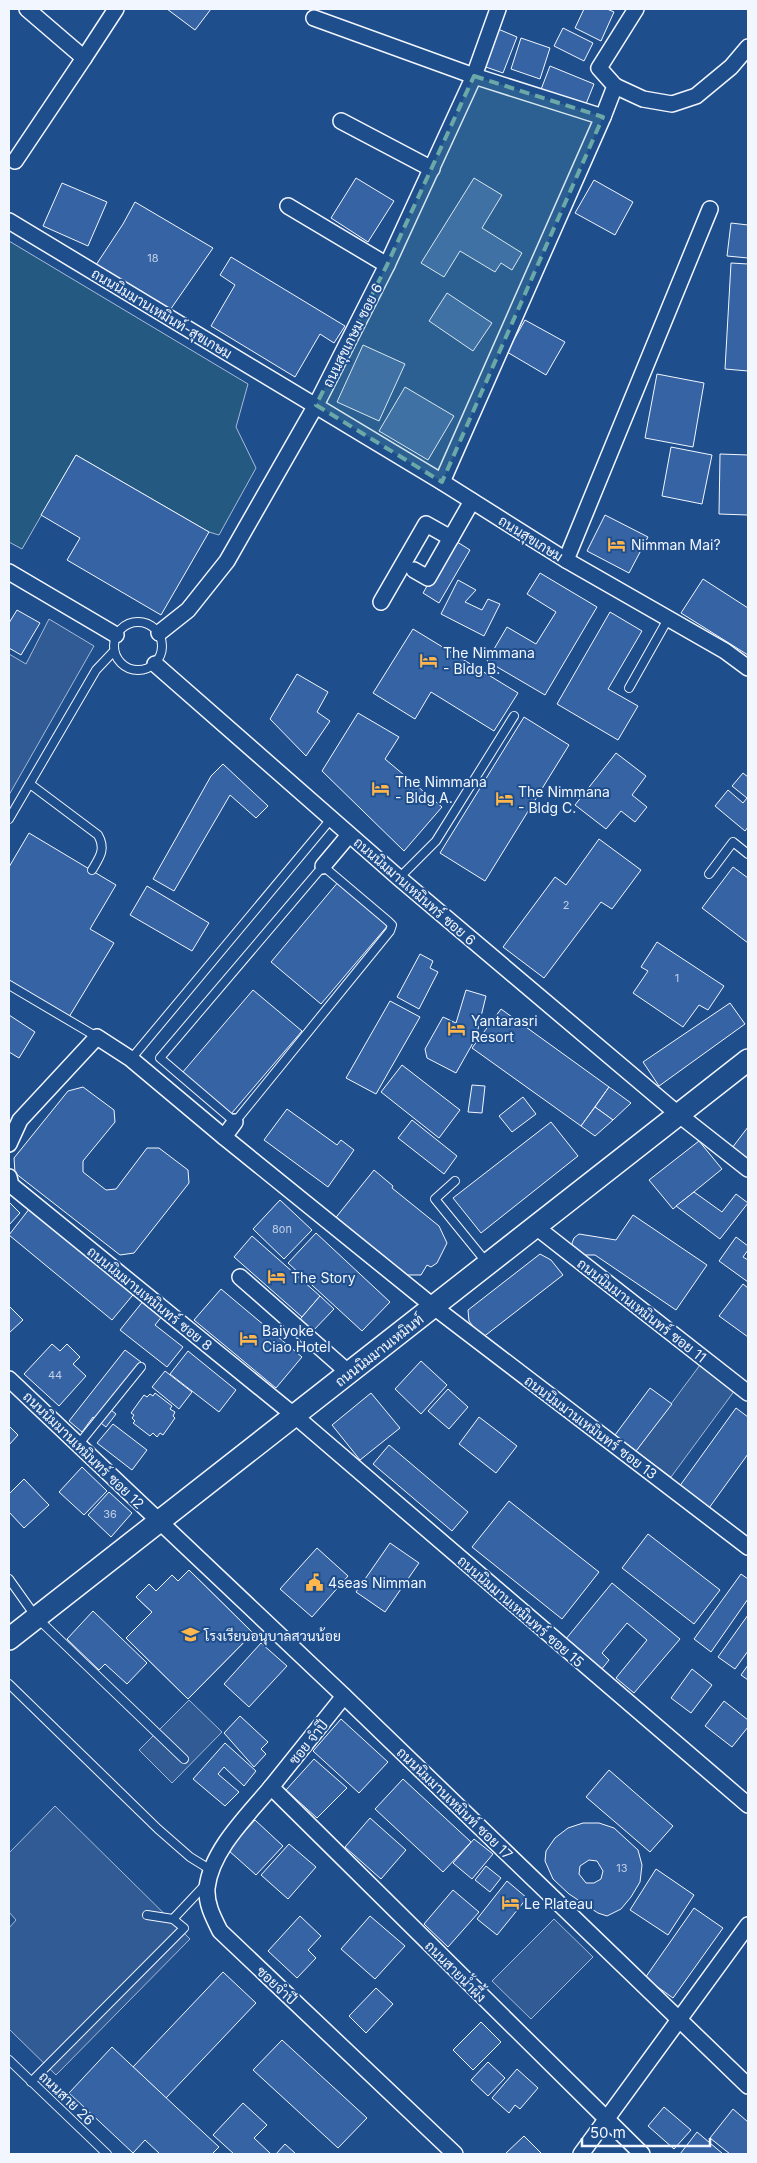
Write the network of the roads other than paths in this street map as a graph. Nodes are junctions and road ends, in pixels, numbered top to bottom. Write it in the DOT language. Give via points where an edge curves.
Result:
graph roads {
  1 [pos="27,9"];
  2 [pos="116,9"];
  3 [pos="498,9"];
  4 [pos="636,9"];
  5 [pos="314,18"];
  6 [pos="748,47"];
  7 [pos="84,58"];
  8 [pos="474,76"];
  9 [pos="614,86"];
  10 [pos="603,116"];
  11 [pos="341,121"];
  12 [pos="15,161"];
  13 [pos="432,169"];
  14 [pos="288,206"];
  15 [pos="710,210"];
  16 [pos="9,221"];
  17 [pos="387,265"];
  18 [pos="316,405"];
  19 [pos="442,482"];
  20 [pos="472,501"];
  21 [pos="451,538"];
  22 [pos="566,560"];
  23 [pos="414,570"];
  24 [pos="9,572"];
  25 [pos="381,602"];
  26 [pos="668,619"];
  27 [pos="159,633"];
  28 [pos="116,635"];
  29 [pos="114,651"];
  30 [pos="155,664"];
  31 [pos="748,668"];
  32 [pos="629,688"];
  33 [pos="514,716"];
  34 [pos="30,784"];
  35 [pos="9,819"];
  36 [pos="332,819"];
  37 [pos="349,835"];
  38 [pos="748,854"];
  39 [pos="323,866"];
  40 [pos="92,870"];
  41 [pos="709,874"];
  42 [pos="399,878"];
  43 [pos="9,985"];
  44 [pos="97,1037"];
  45 [pos="132,1059"];
  46 [pos="748,1060"];
  47 [pos="678,1114"];
  48 [pos="235,1122"];
  49 [pos="224,1137"];
  50 [pos="9,1144"];
  51 [pos="748,1169"];
  52 [pos="9,1177"];
  53 [pos="454,1181"];
  54 [pos="536,1227"];
  55 [pos="488,1265"];
  56 [pos="240,1277"];
  57 [pos="434,1307"];
  58 [pos="141,1367"];
  59 [pos="349,1373"];
  60 [pos="9,1379"];
  61 [pos="748,1393"];
  62 [pos="295,1416"];
  63 [pos="78,1444"];
  64 [pos="159,1522"];
  65 [pos="748,1547"];
  66 [pos="9,1579"];
  67 [pos="36,1617"];
  68 [pos="9,1639"];
  69 [pos="9,1684"];
  70 [pos="344,1696"];
  71 [pos="184,1759"];
  72 [pos="271,1787"];
  73 [pos="748,1805"];
  74 [pos="210,1876"];
  75 [pos="147,1915"];
  76 [pos="173,1919"];
  77 [pos="748,1925"];
  78 [pos="679,2020"];
  79 [pos="9,2060"];
  80 [pos="31,2082"];
  81 [pos="748,2086"];
  82 [pos="607,2120"];
  83 [pos="105,2154"];
  84 [pos="455,2154"];
  85 [pos="581,2154"];
  86 [pos="642,2154"];
  1 -- 7 [label="street"];
  2 -- 7 [label="street"];
  3 -- 8 [label="street, ถนนสุขเกษม ซอย 6"];
  4 -- 9 [label="street" via="599,68"];
  5 -- 8 [label="street"];
  6 -- 9 [label="street" via="731,67 696,96 672,104 643,99"];
  7 -- 12 [label="street"];
  8 -- 10 [label="street"];
  8 -- 13 [label="street, ถนนสุขเกษม ซอย 6"];
  9 -- 10 [label="street"];
  10 -- 19 [label="street"];
  11 -- 13 [label="street"];
  13 -- 17 [label="street, ถนนสุขเกษม ซอย 6"];
  14 -- 17 [label="street"];
  15 -- 22 [label="street"];
  16 -- 18 [label="street, ถนนนิมมานเหมินท์-สุขเกษม"];
  17 -- 18 [label="street, ถนนสุขเกษม ซอย 6"];
  18 -- 19 [label="street, ถนนสุขเกษม"];
  18 -- 27 [label="street, ถนนสุขเกษม ซอย 6" via="227,561 188,610"];
  19 -- 20 [label="street, ถนนสุขเกษม"];
  20 -- 21 [label="street"];
  20 -- 22 [label="street, ถนนสุขเกษม"];
  21 -- 23 [label="street" via="428,578"];
  21 -- 25 [label="street" via="426,524"];
  22 -- 26 [label="street, ถนนสุขเกษม"];
  24 -- 28 [label="street"];
  26 -- 31 [label="street, ถนนสุขเกษม"];
  26 -- 32 [label="lane"];
  27 -- 28 [label="lane" via="140,622 126,625"];
  27 -- 30 [label="lane" via="163,646"];
  28 -- 29 [label="lane"];
  29 -- 30 [label="lane" via="121,664 134,670"];
  29 -- 34 [label="lane" via="96,670"];
  30 -- 36 [label="street, ถนนนิมมานเหมินทร์ ซอย 6"];
  33 -- 42 [label="lane" via="436,841"];
  34 -- 35 [label="lane"];
  34 -- 40 [label="lane" via="98,835 103,849"];
  36 -- 37 [label="street, ถนนนิมมานเหมินทร์ ซอย 6"];
  36 -- 45 [label="lane"];
  37 -- 39 [label="street"];
  37 -- 42 [label="street, ถนนนิมมานเหมินทร์ ซอย 6"];
  38 -- 41 [label="lane" via="733,842"];
  39 -- 48 [label="lane" via="388,921 392,925 390,931"];
  39 -- 48 [label="lane" via="160,1058"];
  42 -- 47 [label="street, ถนนนิมมานเหมินทร์ ซอย 6"];
  43 -- 44 [label="lane"];
  44 -- 45 [label="street, ถนนนิมมานเหมินทร์ ซอย 13"];
  44 -- 50 [label="street" via="20,1120"];
  45 -- 49 [label="street, ถนนนิมมานเหมินทร์ ซอย 13"];
  46 -- 47 [label="main road, ถนนนิมมานเหมินท์"];
  47 -- 51 [label="street, ถนนนิมมานเหมินทร์ ซอย 6"];
  47 -- 54 [label="main road, ถนนนิมมานเหมินท์"];
  48 -- 49 [label="street"];
  49 -- 57 [label="street, ถนนนิมมานเหมินทร์ ซอย 13"];
  52 -- 62 [label="street, ถนนนิมมานเหมินทร์ ซอย 8" via="11,1185"];
  53 -- 55 [label="lane" via="435,1199"];
  54 -- 55 [label="main road, ถนนนิมมานเหมินท์"];
  54 -- 61 [label="street, ถนนนิมมานเหมินทร์ ซอย 11"];
  55 -- 57 [label="main road, ถนนนิมมานเหมินท์"];
  56 -- 59 [label="street"];
  57 -- 59 [label="main road, ถนนนิมมานเหมินท์"];
  57 -- 65 [label="street, ถนนนิมมานเหมินทร์ ซอย 13"];
  58 -- 63 [label="lane"];
  59 -- 62 [label="main road, ถนนนิมมานเหมินท์"];
  60 -- 63 [label="street, ถนนนิมมานเหมินทร์ ซอย 12"];
  62 -- 64 [label="main road, ถนนนิมมานเหมินท์"];
  62 -- 73 [label="street, ถนนนิมมานเหมินทร์ ซอย 15"];
  63 -- 64 [label="street, ถนนนิมมานเหมินทร์ ซอย 12"];
  64 -- 67 [label="main road, ถนนนิมมานเหมินท์"];
  64 -- 70 [label="street, ถนนนิมมานเหมินท์ ซอย 17"];
  66 -- 67 [label="lane"];
  67 -- 68 [label="main road, ถนนนิมมานเหมินท์"];
  67 -- 71 [label="lane"];
  69 -- 74 [label="lane"];
  70 -- 72 [label="street, ซอย จำปี"];
  70 -- 78 [label="street, ถนนนิมมานเหมินท์ ซอย 17"];
  72 -- 74 [label="street" via="238,1827"];
  72 -- 82 [label="street, ถนนสายน้ำผึ้ง"];
  74 -- 76 [label="lane"];
  74 -- 84 [label="street, ซอยจำปี" via="207,1889 209,1910 220,1931"];
  75 -- 76 [label="lane"];
  76 -- 80 [label="lane" via="184,1928"];
  77 -- 78 [label="street"];
  78 -- 81 [label="street, ถนนนิมมานเหมินท์ ซอย 17"];
  78 -- 82 [label="street"];
  79 -- 80 [label="lane, ถนนสาย 26"];
  80 -- 83 [label="lane, ถนนสาย 26"];
  82 -- 85 [label="street"];
  82 -- 86 [label="street, ถนนสายน้ำผึ้ง"];
}
